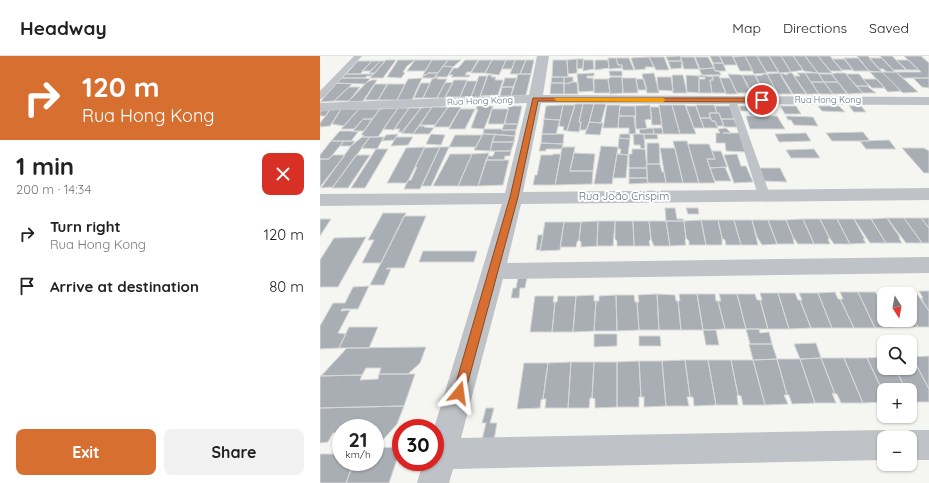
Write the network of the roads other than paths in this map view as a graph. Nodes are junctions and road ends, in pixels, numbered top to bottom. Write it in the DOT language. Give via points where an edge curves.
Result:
graph roads {
  1 [pos="358,56"];
  2 [pos="543,56"];
  3 [pos="320,96"];
  4 [pos="536,99"];
  5 [pos="732,100"];
  6 [pos="929,101"];
  7 [pos="320,107"];
  8 [pos="929,194"];
  9 [pos="764,195"];
  10 [pos="514,197"];
  11 [pos="320,200"];
  12 [pos="929,265"];
  13 [pos="494,271"];
  14 [pos="444,444"];
  15 [pos="877,445"];
  16 [pos="917,445"];
  17 [pos="929,445"];
  18 [pos="444,454"];
  19 [pos="436,471"];
  20 [pos="433,483"];
  1 -- 3 [label="lane"];
  2 -- 4 [label="street"];
  4 -- 5 [label="street, Rua Hong Kong"];
  4 -- 7 [label="street, Rua Hong Kong"];
  4 -- 10 [label="street"];
  5 -- 6 [label="street, Rua Hong Kong"];
  5 -- 9 [label="lane"];
  8 -- 9 [label="street, Rua João Crispim"];
  9 -- 10 [label="street, Rua João Crispim"];
  10 -- 11 [label="street, Rua João Crispim"];
  10 -- 13 [label="street"];
  12 -- 13 [label="street"];
  13 -- 14 [label="street"];
  15 -- 18 [label="street"];
  16 -- 17 [label="street"];
  19 -- 20 [label="street"];
}
